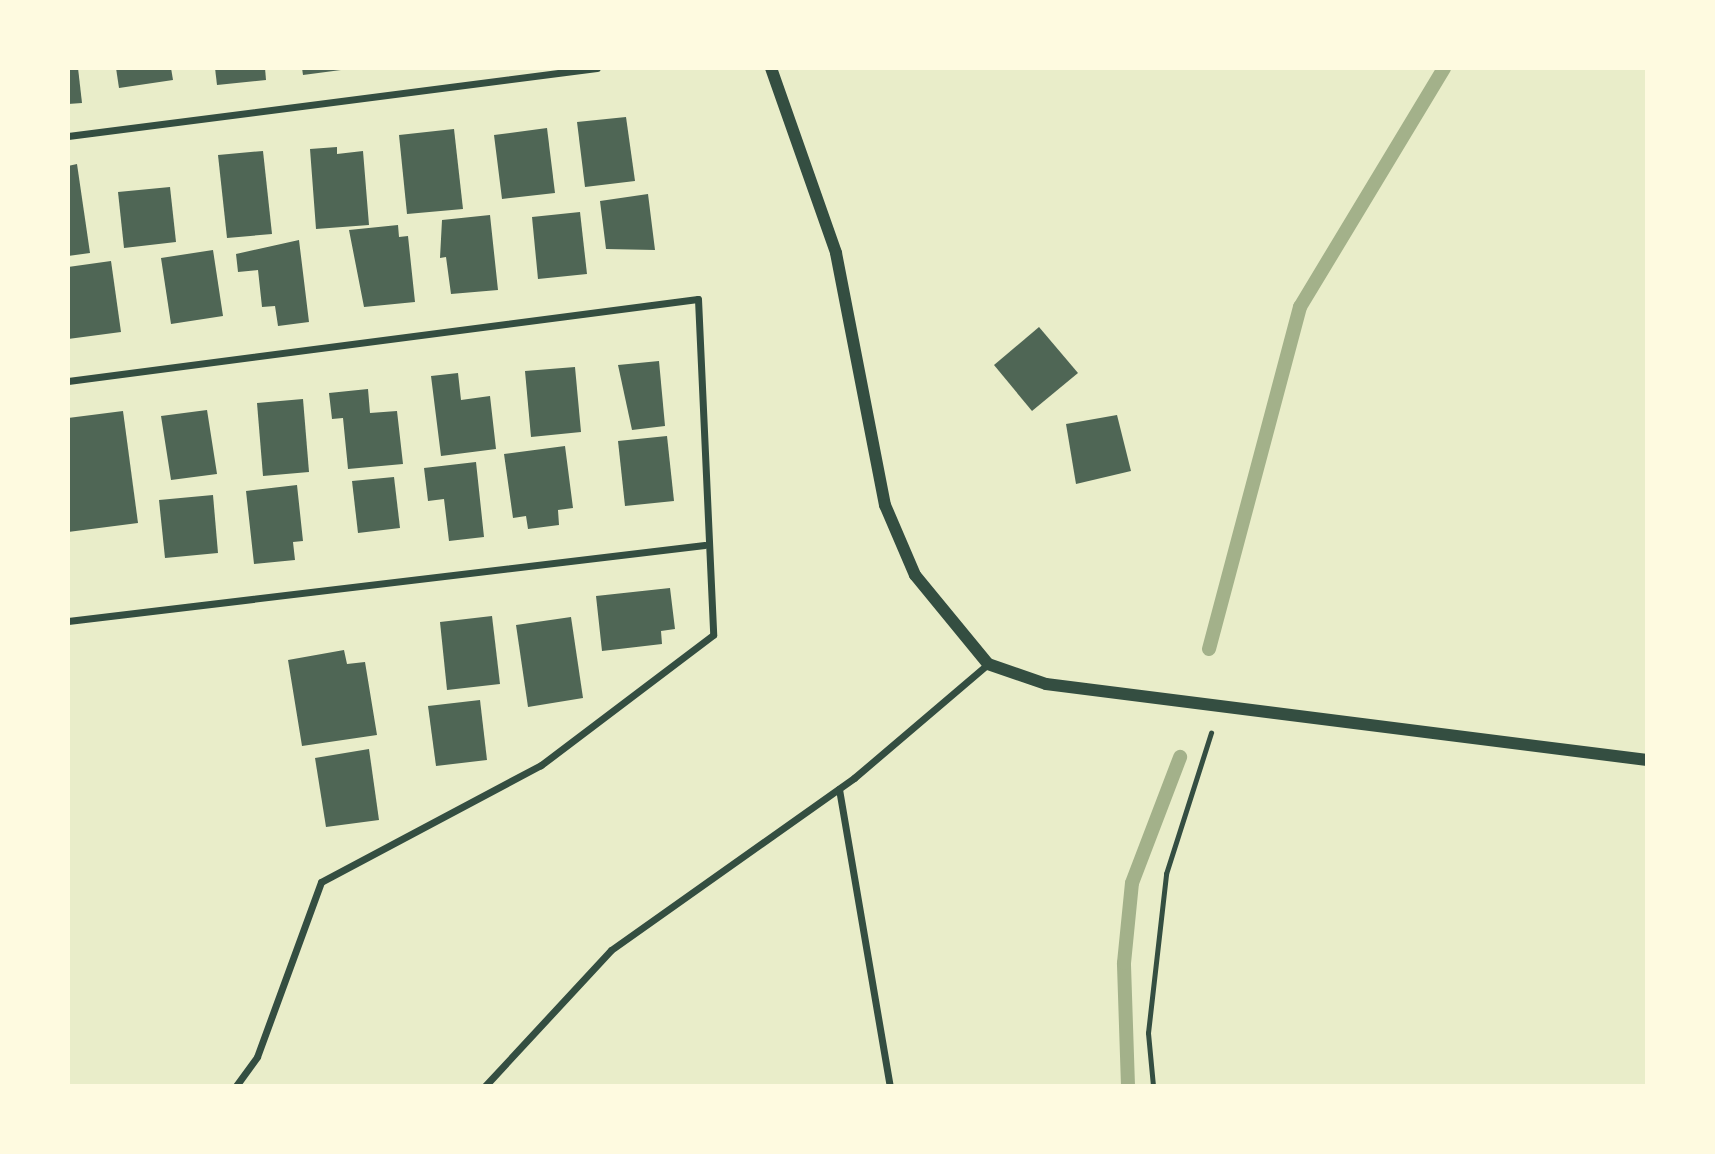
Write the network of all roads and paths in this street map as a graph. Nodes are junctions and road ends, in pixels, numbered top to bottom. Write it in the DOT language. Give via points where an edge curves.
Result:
graph roads {
  1 [pos="597,68"];
  2 [pos="771,68"];
  3 [pos="68,136"];
  4 [pos="68,381"];
  5 [pos="704,545"];
  6 [pos="68,621"];
  7 [pos="988,664"];
  8 [pos="1218,709"];
  9 [pos="1647,760"];
  10 [pos="839,789"];
  11 [pos="236,1086"];
  12 [pos="485,1086"];
  13 [pos="890,1086"];
  14 [pos="1153,1086"];
  1 -- 3 [label="street"];
  2 -- 7 [label="street" via="836,253 885,505 915,575"];
  4 -- 5 [label="street" via="698,299"];
  5 -- 6 [label="street"];
  5 -- 11 [label="street" via="712,635 541,765 321,882 257,1057"];
  7 -- 8 [label="street" via="1046,684"];
  7 -- 10 [label="street"];
  8 -- 9 [label="street"];
  8 -- 14 [label="path" via="1166,874 1148,1033"];
  10 -- 12 [label="street" via="611,950"];
  10 -- 13 [label="street"];
}
